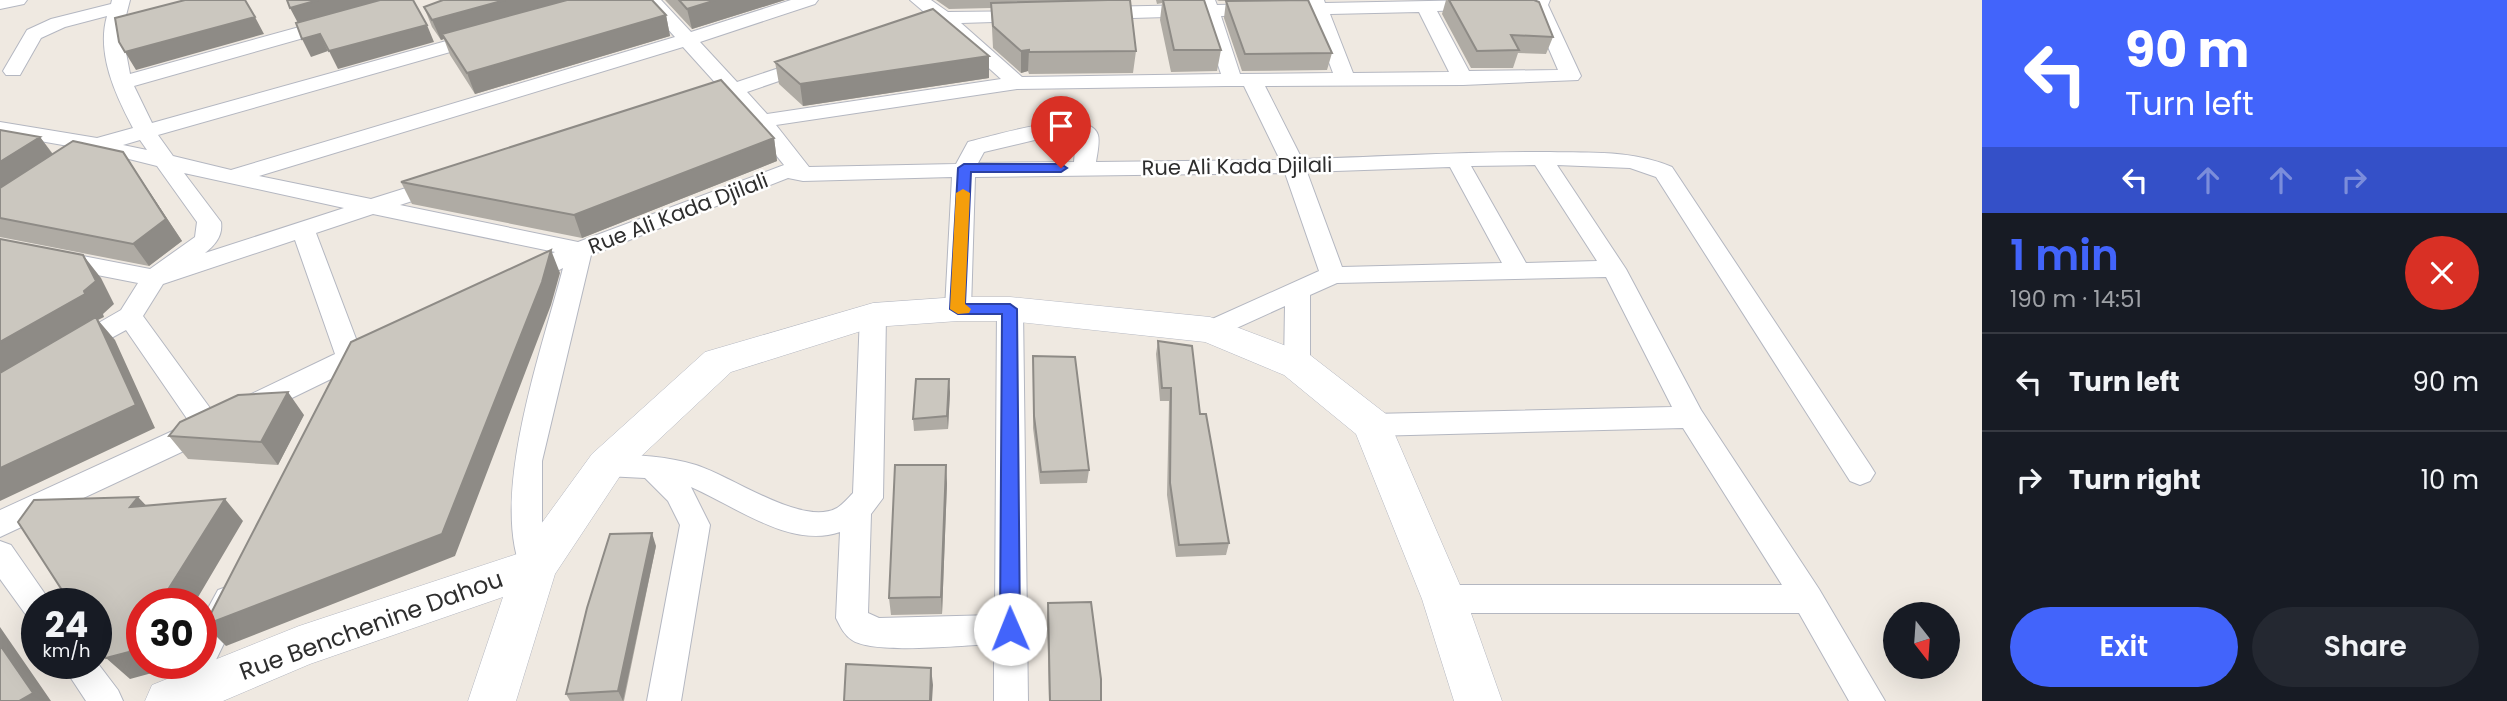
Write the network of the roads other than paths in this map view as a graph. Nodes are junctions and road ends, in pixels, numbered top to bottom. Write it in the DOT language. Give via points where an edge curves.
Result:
graph roads {
  1 [pos="18,0"];
  2 [pos="651,0"];
  3 [pos="809,0"];
  4 [pos="919,0"];
  5 [pos="120,3"];
  6 [pos="1317,3"];
  7 [pos="1423,3"];
  8 [pos="1536,3"];
  9 [pos="0,4"];
  10 [pos="1208,5"];
  11 [pos="1501,5"];
  12 [pos="1083,14"];
  13 [pos="1041,15"];
  14 [pos="944,18"];
  15 [pos="346,20"];
  16 [pos="139,23"];
  17 [pos="113,30"];
  18 [pos="507,30"];
  19 [pos="891,36"];
  20 [pos="690,39"];
  21 [pos="825,58"];
  22 [pos="13,71"];
  23 [pos="1345,78"];
  24 [pos="1463,79"];
  25 [pos="1242,82"];
  26 [pos="122,83"];
  27 [pos="1017,83"];
  28 [pos="733,90"];
  29 [pos="682,107"];
  30 [pos="762,121"];
  31 [pos="0,128"];
  32 [pos="144,133"];
  33 [pos="97,145"];
  34 [pos="75,159"];
  35 [pos="1542,159"];
  36 [pos="1457,160"];
  37 [pos="168,162"];
  38 [pos="1294,166"];
  39 [pos="1085,167"];
  40 [pos="964,168"];
  41 [pos="803,174"];
  42 [pos="231,177"];
  43 [pos="463,177"];
  44 [pos="373,206"];
  45 [pos="303,229"];
  46 [pos="0,248"];
  47 [pos="580,250"];
  48 [pos="1614,269"];
  49 [pos="1518,271"];
  50 [pos="1332,275"];
  51 [pos="154,278"];
  52 [pos="508,284"];
  53 [pos="1297,291"];
  54 [pos="958,309"];
  55 [pos="1010,309"];
  56 [pos="873,315"];
  57 [pos="131,316"];
  58 [pos="1210,330"];
  59 [pos="398,336"];
  60 [pos="59,358"];
  61 [pos="350,358"];
  62 [pos="1297,365"];
  63 [pos="331,396"];
  64 [pos="1691,417"];
  65 [pos="1372,425"];
  66 [pos="208,427"];
  67 [pos="606,466"];
  68 [pos="652,466"];
  69 [pos="1860,473"];
  70 [pos="856,513"];
  71 [pos="0,524"];
  72 [pos="0,554"];
  73 [pos="535,567"];
  74 [pos="238,581"];
  75 [pos="24,588"];
  76 [pos="1444,599"];
  77 [pos="1808,599"];
  78 [pos="217,623"];
  79 [pos="1010,629"];
  80 [pos="90,679"];
  81 [pos="182,687"];
  82 [pos="106,701"];
  83 [pos="492,701"];
  84 [pos="664,701"];
  85 [pos="1011,701"];
  86 [pos="1478,701"];
  87 [pos="1868,701"];
  1 -- 9 [label="street"];
  2 -- 20 [label="street"];
  3 -- 20 [label="street"];
  4 -- 14 [label="street"];
  5 -- 17 [label="street"];
  5 -- 22 [label="street" via="34,34"];
  6 -- 7 [label="street"];
  6 -- 10 [label="street"];
  6 -- 23 [label="street"];
  7 -- 11 [label="street"];
  7 -- 24 [label="street"];
  8 -- 24 [label="street" via="1572,76"];
  10 -- 12 [label="street"];
  10 -- 25 [label="street"];
  13 -- 14 [label="street"];
  14 -- 19 [label="street"];
  14 -- 27 [label="street"];
  15 -- 26 [label="street"];
  16 -- 17 [label="street"];
  17 -- 26 [label="street"];
  18 -- 32 [label="street"];
  20 -- 28 [label="street"];
  20 -- 42 [label="street"];
  21 -- 28 [label="street"];
  23 -- 24 [label="street"];
  23 -- 25 [label="street"];
  25 -- 27 [label="street"];
  25 -- 38 [label="street"];
  26 -- 32 [label="street"];
  27 -- 30 [label="street"];
  28 -- 29 [label="street"];
  28 -- 30 [label="street"];
  30 -- 41 [label="street"];
  31 -- 33 [label="street"];
  32 -- 33 [label="street"];
  32 -- 37 [label="street"];
  33 -- 34 [label="street"];
  33 -- 37 [label="street"];
  35 -- 36 [label="street, Rue Ali Kada Djilali"];
  35 -- 48 [label="street"];
  35 -- 69 [label="street, Rue Ali Kada Djilali" via="1632,161 1664,172"];
  36 -- 38 [label="street, Rue Ali Kada Djilali"];
  36 -- 49 [label="street"];
  37 -- 42 [label="street"];
  37 -- 51 [label="street" via="211,230 205,240"];
  38 -- 39 [label="street, Rue Ali Kada Djilali"];
  38 -- 50 [label="street"];
  39 -- 40 [label="street, Rue Ali Kada Djilali"];
  39 -- 40 [label="street" via="1087,135 1079,128 1064,127 976,148"];
  40 -- 41 [label="street, Rue Ali Kada Djilali"];
  40 -- 54 [label="street"];
  41 -- 47 [label="street, Rue Ali Kada Djilali" via="786,171"];
  42 -- 44 [label="street"];
  43 -- 44 [label="street"];
  44 -- 45 [label="street"];
  44 -- 47 [label="street"];
  45 -- 51 [label="street"];
  45 -- 61 [label="street"];
  46 -- 51 [label="street"];
  47 -- 52 [label="street, Rue Ali Kada Djilali"];
  47 -- 73 [label="street" via="528,461 527,521"];
  48 -- 49 [label="street"];
  48 -- 64 [label="street"];
  49 -- 50 [label="street"];
  50 -- 53 [label="street"];
  51 -- 57 [label="street"];
  53 -- 58 [label="street"];
  53 -- 62 [label="street"];
  54 -- 55 [label="street"];
  54 -- 56 [label="street"];
  55 -- 58 [label="street"];
  55 -- 79 [label="street"];
  56 -- 67 [label="street" via="718,362"];
  56 -- 70 [label="street" via="868,498"];
  57 -- 60 [label="street"];
  57 -- 66 [label="street"];
  58 -- 62 [label="street"];
  59 -- 61 [label="street"];
  61 -- 63 [label="street"];
  61 -- 66 [label="street"];
  62 -- 65 [label="street"];
  64 -- 65 [label="street"];
  64 -- 77 [label="street"];
  65 -- 76 [label="street"];
  66 -- 71 [label="street"];
  67 -- 68 [label="street"];
  67 -- 73 [label="street"];
  68 -- 70 [label="street" via="697,477 785,519 835,522"];
  68 -- 84 [label="street" via="679,493 695,525"];
  70 -- 79 [label="street" via="852,618 864,630"];
  72 -- 75 [label="street"];
  73 -- 81 [label="street, Rue Benchenine Dahou"];
  73 -- 83 [label="street"];
  74 -- 78 [label="street"];
  76 -- 77 [label="street"];
  76 -- 86 [label="street"];
  77 -- 87 [label="street"];
  79 -- 85 [label="street"];
  80 -- 82 [label="street"];
}
